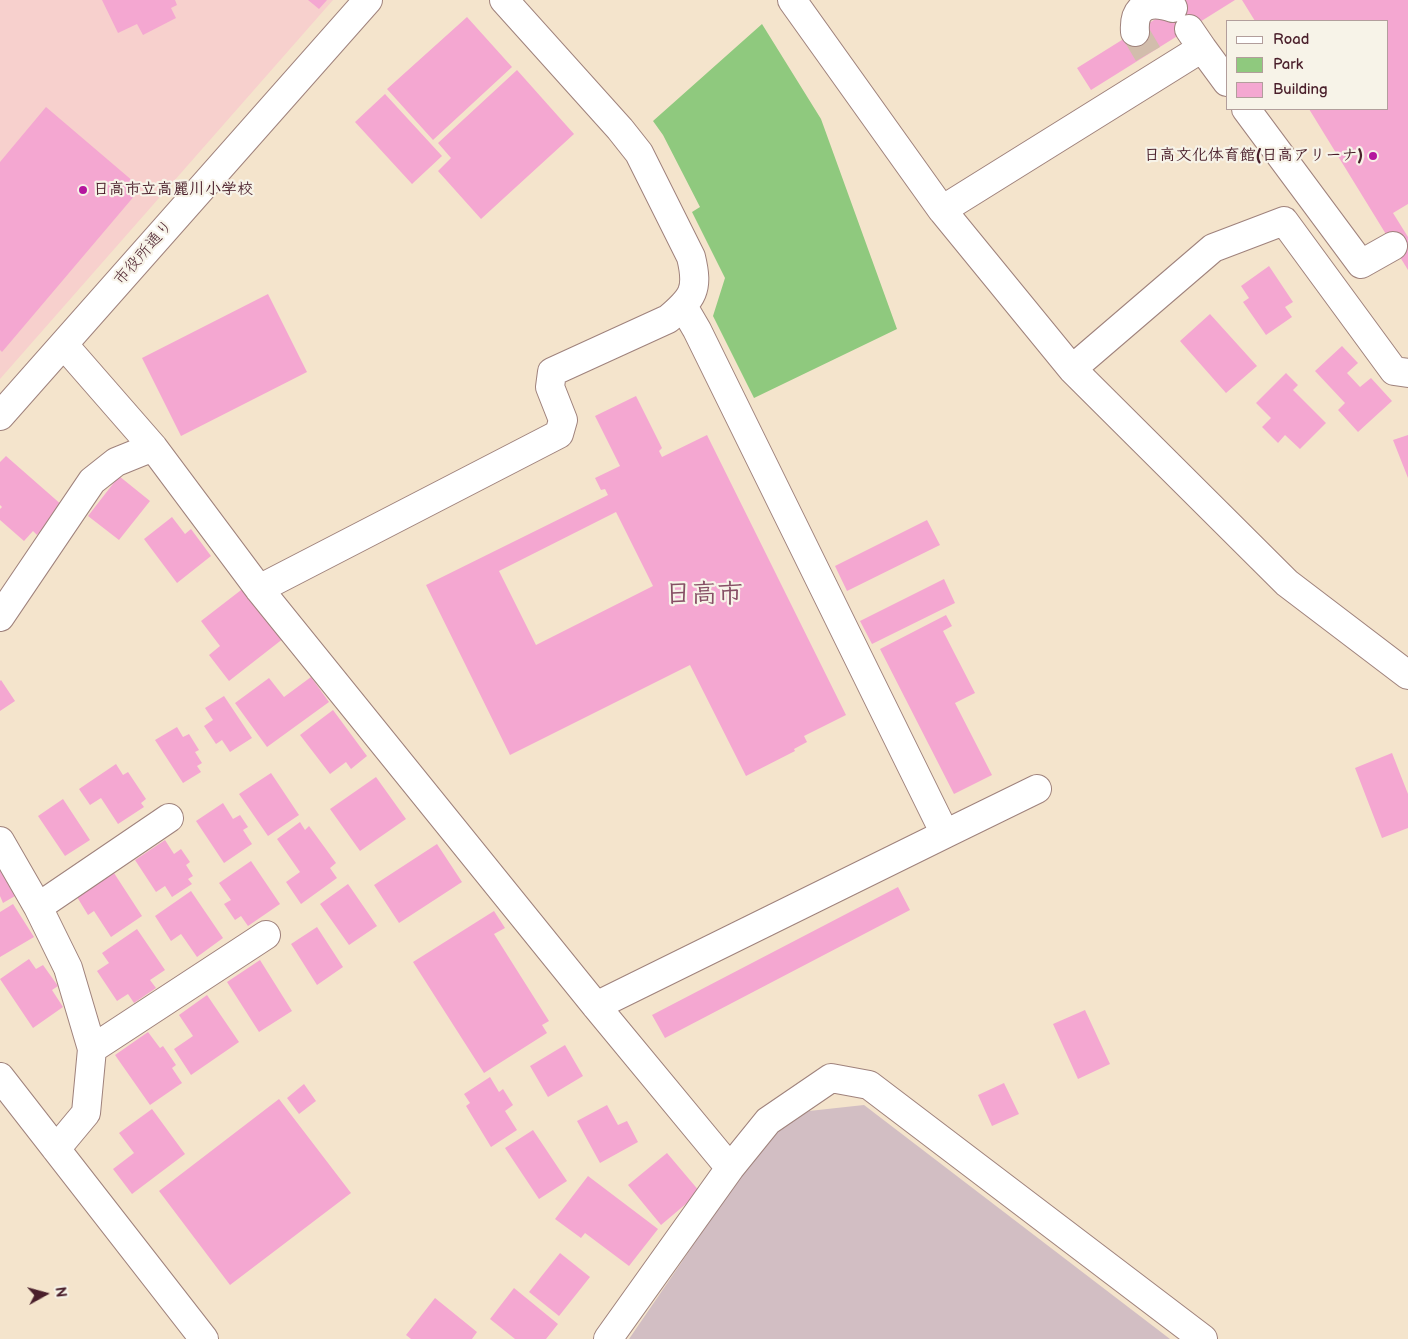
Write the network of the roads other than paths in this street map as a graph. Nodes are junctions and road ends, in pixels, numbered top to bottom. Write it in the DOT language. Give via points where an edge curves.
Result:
graph roads {
  1 [pos="368,0"];
  2 [pos="504,0"];
  3 [pos="792,0"];
  4 [pos="1188,28"];
  5 [pos="1148,53"];
  6 [pos="1226,81"];
  7 [pos="1247,110"];
  8 [pos="942,210"];
  9 [pos="1403,240"];
  10 [pos="683,306"];
  11 [pos="64,345"];
  12 [pos="1072,369"];
  13 [pos="1408,373"];
  14 [pos="0,416"];
  15 [pos="153,447"];
  16 [pos="259,589"];
  17 [pos="0,617"];
  18 [pos="1408,675"];
  19 [pos="1037,789"];
  20 [pos="169,818"];
  21 [pos="945,834"];
  22 [pos="0,841"];
  23 [pos="38,907"];
  24 [pos="266,935"];
  25 [pos="596,1006"];
  26 [pos="92,1049"];
  27 [pos="0,1077"];
  28 [pos="56,1149"];
  29 [pos="730,1168"];
  30 [pos="204,1339"];
  31 [pos="608,1339"];
  32 [pos="1204,1339"];
  1 -- 11 [label="street, 市役所通り"];
  2 -- 10 [label="street" via="639,153 691,257 695,285"];
  3 -- 8 [label="street"];
  4 -- 5 [label="street"];
  4 -- 5 [label="street" via="1164,3 1151,1 1140,9 1134,22"];
  4 -- 6 [label="street"];
  5 -- 8 [label="street"];
  7 -- 9 [label="street" via="1361,264"];
  8 -- 12 [label="street"];
  10 -- 16 [label="street" via="668,319 552,372 550,387 564,420 560,434"];
  10 -- 21 [label="street"];
  11 -- 14 [label="street, 市役所通り"];
  11 -- 15 [label="street"];
  12 -- 13 [label="street" via="1213,248 1284,221 1394,371"];
  12 -- 18 [label="street" via="1287,583"];
  15 -- 16 [label="street"];
  15 -- 17 [label="street" via="116,462 92,481"];
  16 -- 25 [label="street"];
  19 -- 21 [label="street"];
  20 -- 23 [label="street"];
  21 -- 25 [label="street"];
  22 -- 23 [label="street"];
  23 -- 26 [label="street" via="68,968"];
  24 -- 26 [label="street"];
  25 -- 29 [label="street"];
  26 -- 28 [label="street" via="86,1113"];
  27 -- 28 [label="street"];
  28 -- 30 [label="street"];
  29 -- 31 [label="street"];
  29 -- 32 [label="street" via="768,1121 832,1078 869,1085"];
}
